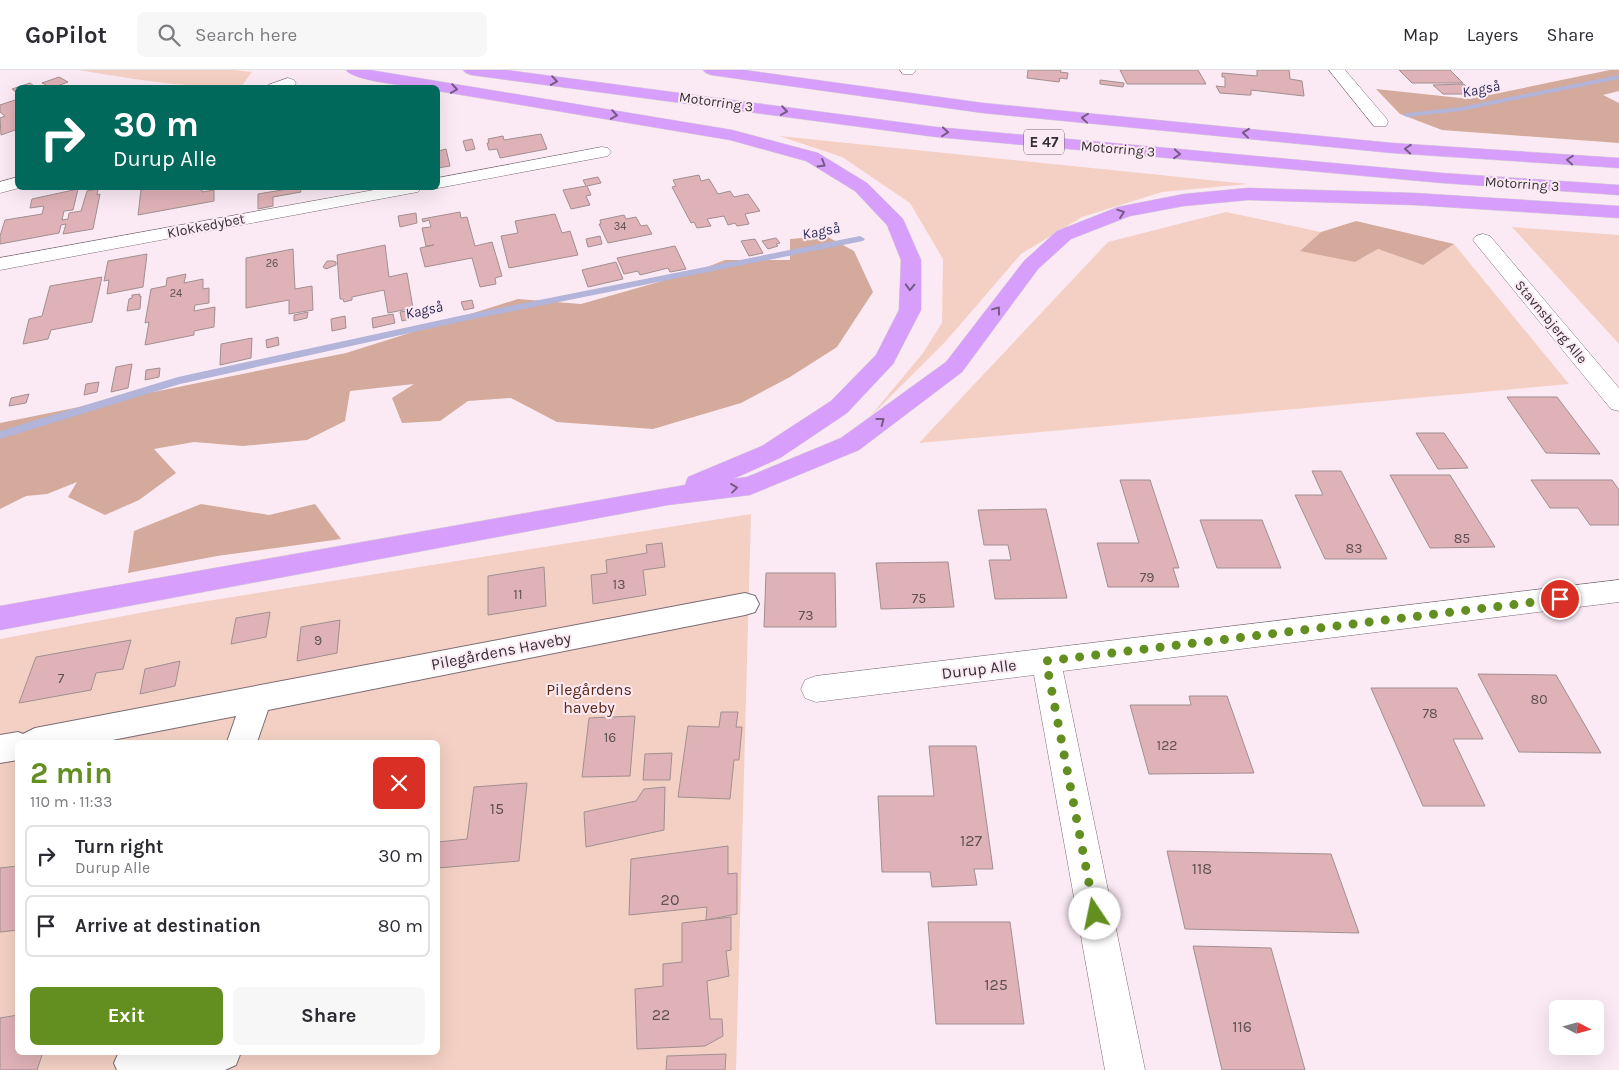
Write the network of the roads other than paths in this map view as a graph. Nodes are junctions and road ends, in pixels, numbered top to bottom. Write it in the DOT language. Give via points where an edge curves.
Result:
graph roads {
  1 [pos="354,70"];
  2 [pos="471,70"];
  3 [pos="711,70"];
  4 [pos="1336,70"];
  5 [pos="433,85"];
  6 [pos="440,86"];
  7 [pos="1380,122"];
  8 [pos="602,152"];
  9 [pos="1619,163"];
  10 [pos="15,183"];
  11 [pos="440,183"];
  12 [pos="0,188"];
  13 [pos="401,190"];
  14 [pos="1619,190"];
  15 [pos="1619,212"];
  16 [pos="1483,240"];
  17 [pos="0,264"];
  18 [pos="1619,403"];
  19 [pos="668,496"];
  20 [pos="1619,592"];
  21 [pos="744,604"];
  22 [pos="0,618"];
  23 [pos="1046,661"];
  24 [pos="816,689"];
  25 [pos="257,699"];
  26 [pos="45,740"];
  27 [pos="243,740"];
  28 [pos="15,746"];
  29 [pos="0,749"];
  30 [pos="196,1055"];
  31 [pos="133,1062"];
  32 [pos="1125,1070"];
  1 -- 5 [label="highway, one-way"];
  2 -- 14 [label="highway, Motorring 3 / E 47, one-way" via="936,132 1442,178"];
  9 -- 3 [label="highway, Motorring 3 / E 47, one-way" via="1392,148 983,108"];
  4 -- 7 [label="street"];
  6 -- 19 [label="highway, one-way" via="732,134 812,158 862,187 896,223 911,260 910,310 885,358 839,406 771,452"];
  8 -- 11 [label="street"];
  10 -- 12 [label="street"];
  13 -- 17 [label="street, Klokkedybet"];
  19 -- 15 [label="highway, one-way" via="750,486 850,444 954,367 1031,265 1064,235 1125,211 1184,200 1248,194 1414,199"];
  16 -- 18 [label="street, Stavnsbjerg Alle"];
  19 -- 22 [label="highway"];
  20 -- 23 [label="street, Durup Alle"];
  21 -- 25 [label="lane, Pilegårdens Haveby"];
  23 -- 24 [label="street, Durup Alle"];
  23 -- 32 [label="street"];
  25 -- 26 [label="lane, Pilegårdens Haveby"];
  25 -- 27 [label="lane"];
  28 -- 29 [label="lane"];
  30 -- 31 [label="lane"];
}
